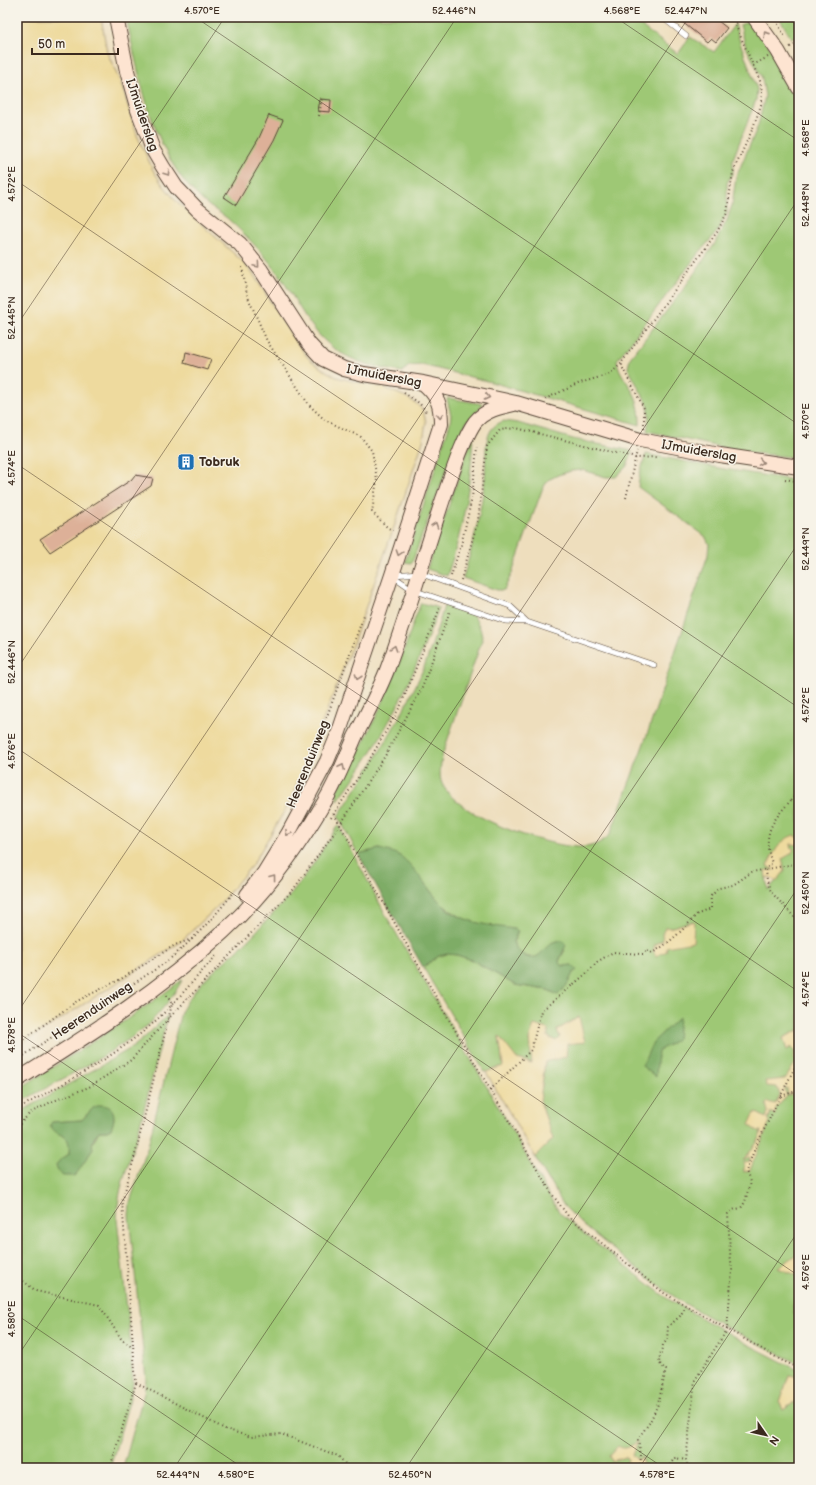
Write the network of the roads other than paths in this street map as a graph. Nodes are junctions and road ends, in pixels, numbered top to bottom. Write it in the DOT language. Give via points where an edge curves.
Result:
graph roads {
  1 [pos="116,17"];
  2 [pos="662,17"];
  3 [pos="754,17"];
  4 [pos="686,36"];
  5 [pos="797,83"];
  6 [pos="423,383"];
  7 [pos="516,403"];
  8 [pos="799,467"];
  9 [pos="419,573"];
  10 [pos="392,575"];
  11 [pos="413,590"];
  12 [pos="527,622"];
  13 [pos="654,665"];
  14 [pos="186,964"];
  15 [pos="17,1080"];
  1 -- 6 [label="street, IJmuiderslag, one-way" via="138,110 153,150 176,187 240,244 262,270 309,344 323,359 344,369 364,374"];
  2 -- 4 [label="lane"];
  5 -- 3 [label="street, one-way" via="782,46"];
  6 -- 7 [label="street, IJmuiderslag, one-way"];
  6 -- 10 [label="street, Heerenduinweg, one-way" via="433,391 439,403 441,424"];
  7 -- 8 [label="street, IJmuiderslag, one-way" via="640,440"];
  9 -- 7 [label="street, Heerenduinweg, one-way" via="469,432 485,413"];
  9 -- 10 [label="lane"];
  9 -- 11 [label="street, Heerenduinweg"];
  9 -- 12 [label="lane" via="510,606"];
  10 -- 11 [label="lane"];
  10 -- 14 [label="street, Heerenduinweg, one-way" via="339,732 309,795 277,853 254,886"];
  11 -- 12 [label="lane" via="505,621"];
  14 -- 11 [label="street, Heerenduinweg, one-way" via="224,931 270,882 326,799 386,672"];
  12 -- 13 [label="lane"];
  14 -- 15 [label="street, Heerenduinweg" via="96,1031"];
}
